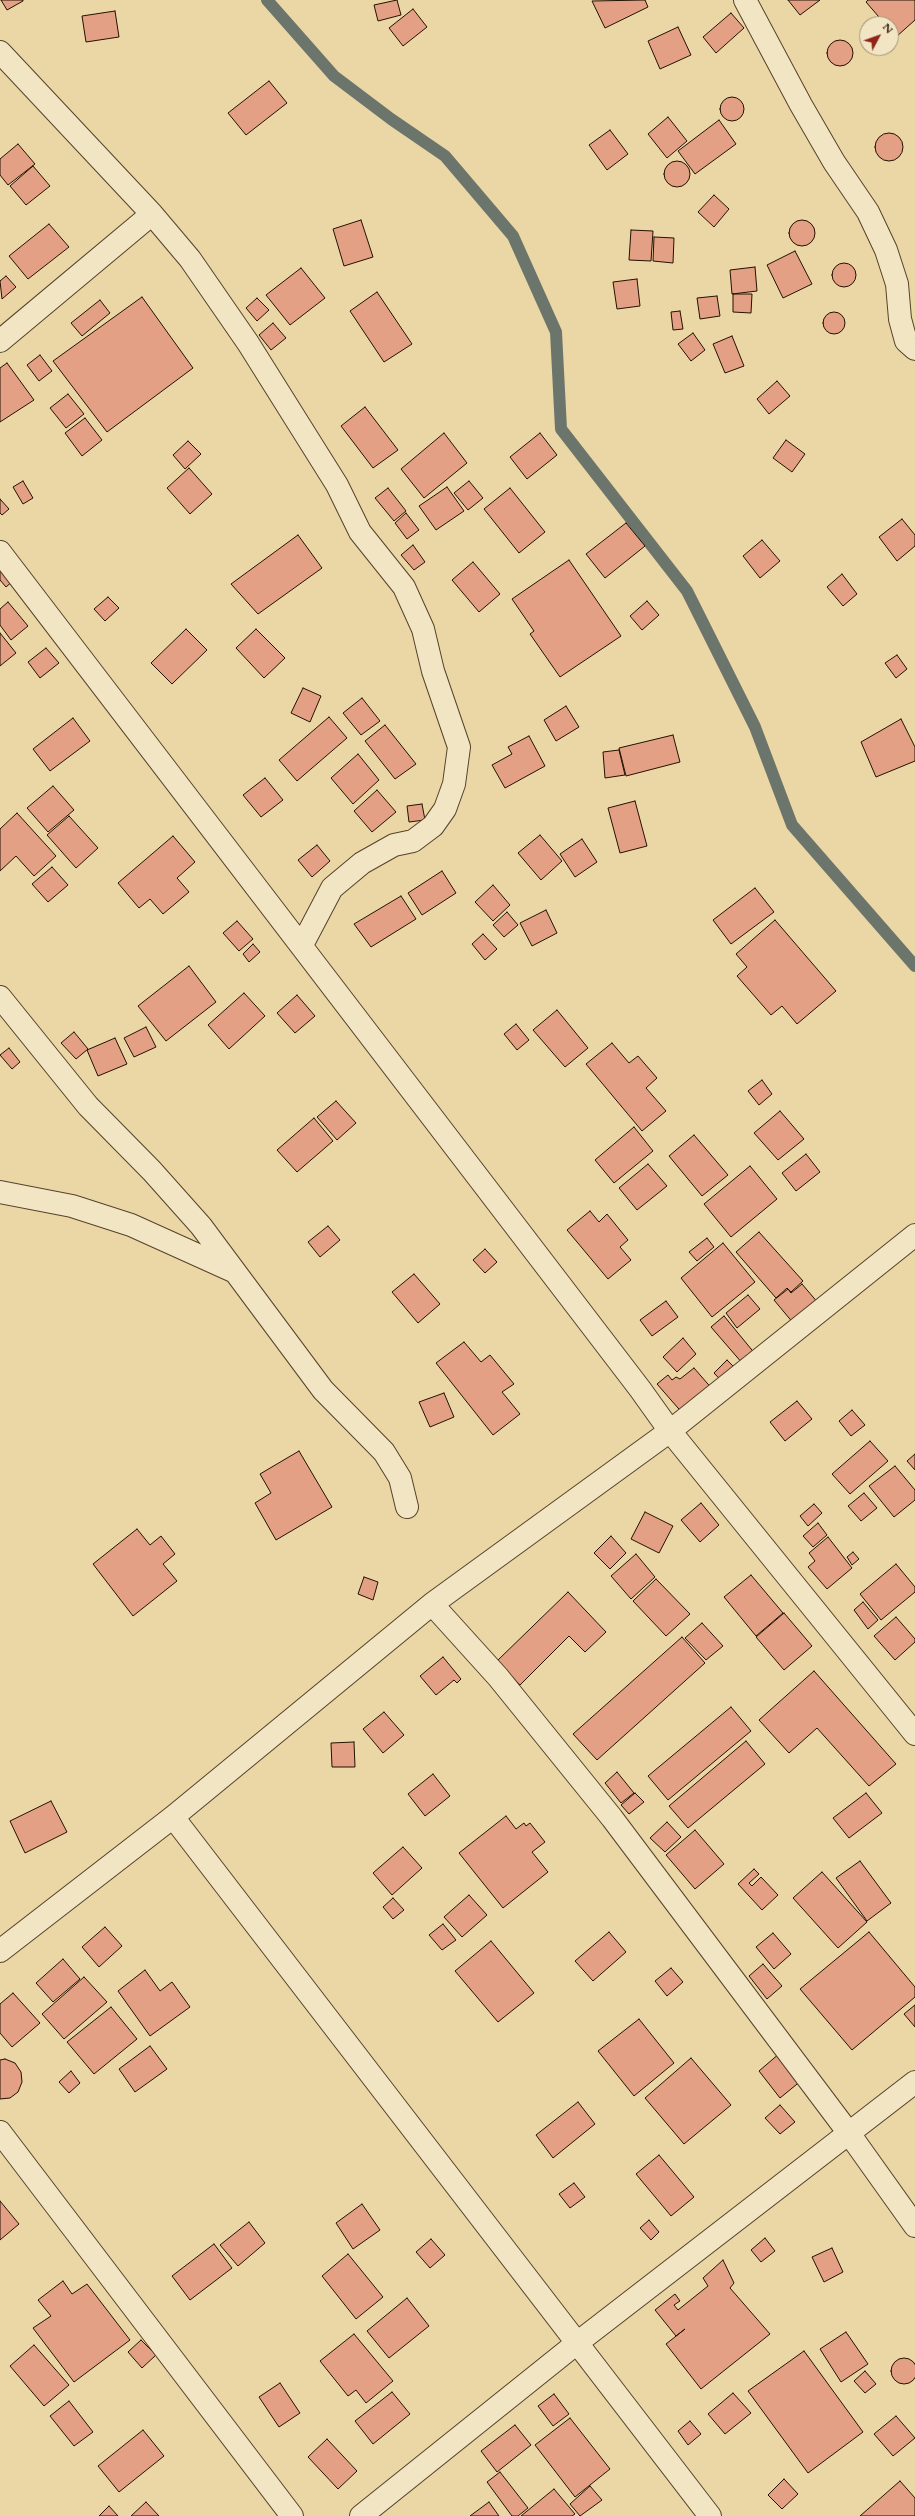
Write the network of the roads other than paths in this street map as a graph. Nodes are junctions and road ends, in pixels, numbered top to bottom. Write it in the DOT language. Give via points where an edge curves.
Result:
graph roads {
  1 [pos="745,0"];
  2 [pos="0,52"];
  3 [pos="152,214"];
  4 [pos="0,341"];
  5 [pos="915,349"];
  6 [pos="0,552"];
  7 [pos="302,945"];
  8 [pos="0,997"];
  9 [pos="0,1192"];
  10 [pos="912,1244"];
  11 [pos="236,1272"];
  12 [pos="670,1431"];
  13 [pos="407,1507"];
  14 [pos="432,1604"];
  15 [pos="915,1734"];
  16 [pos="173,1817"];
  17 [pos="0,1951"];
  18 [pos="915,2082"];
  19 [pos="0,2132"];
  20 [pos="848,2132"];
  21 [pos="915,2226"];
  22 [pos="577,2343"];
  23 [pos="292,2516"];
  24 [pos="361,2516"];
  25 [pos="710,2516"];
  1 -- 5 [label="street" via="834,162 868,212 886,250 897,284 900,320 906,341"];
  2 -- 3 [label="street"];
  3 -- 4 [label="street"];
  3 -- 7 [label="street" via="190,259 248,343 338,485 360,532 404,587 423,629 433,671 459,747 454,784 445,809 433,826 413,841 394,845 362,862 332,888"];
  6 -- 7 [label="street"];
  7 -- 12 [label="street"];
  8 -- 11 [label="street" via="88,1106 152,1171 201,1226"];
  9 -- 11 [label="street" via="72,1206 131,1225"];
  10 -- 12 [label="street"];
  11 -- 13 [label="street" via="323,1390 384,1452 400,1478"];
  12 -- 14 [label="street"];
  12 -- 15 [label="street"];
  14 -- 16 [label="street"];
  14 -- 20 [label="street" via="498,1677 612,1818"];
  16 -- 17 [label="street"];
  16 -- 22 [label="street"];
  18 -- 20 [label="street"];
  19 -- 23 [label="street"];
  20 -- 21 [label="street"];
  20 -- 22 [label="street"];
  22 -- 24 [label="street"];
  22 -- 25 [label="street"];
}
